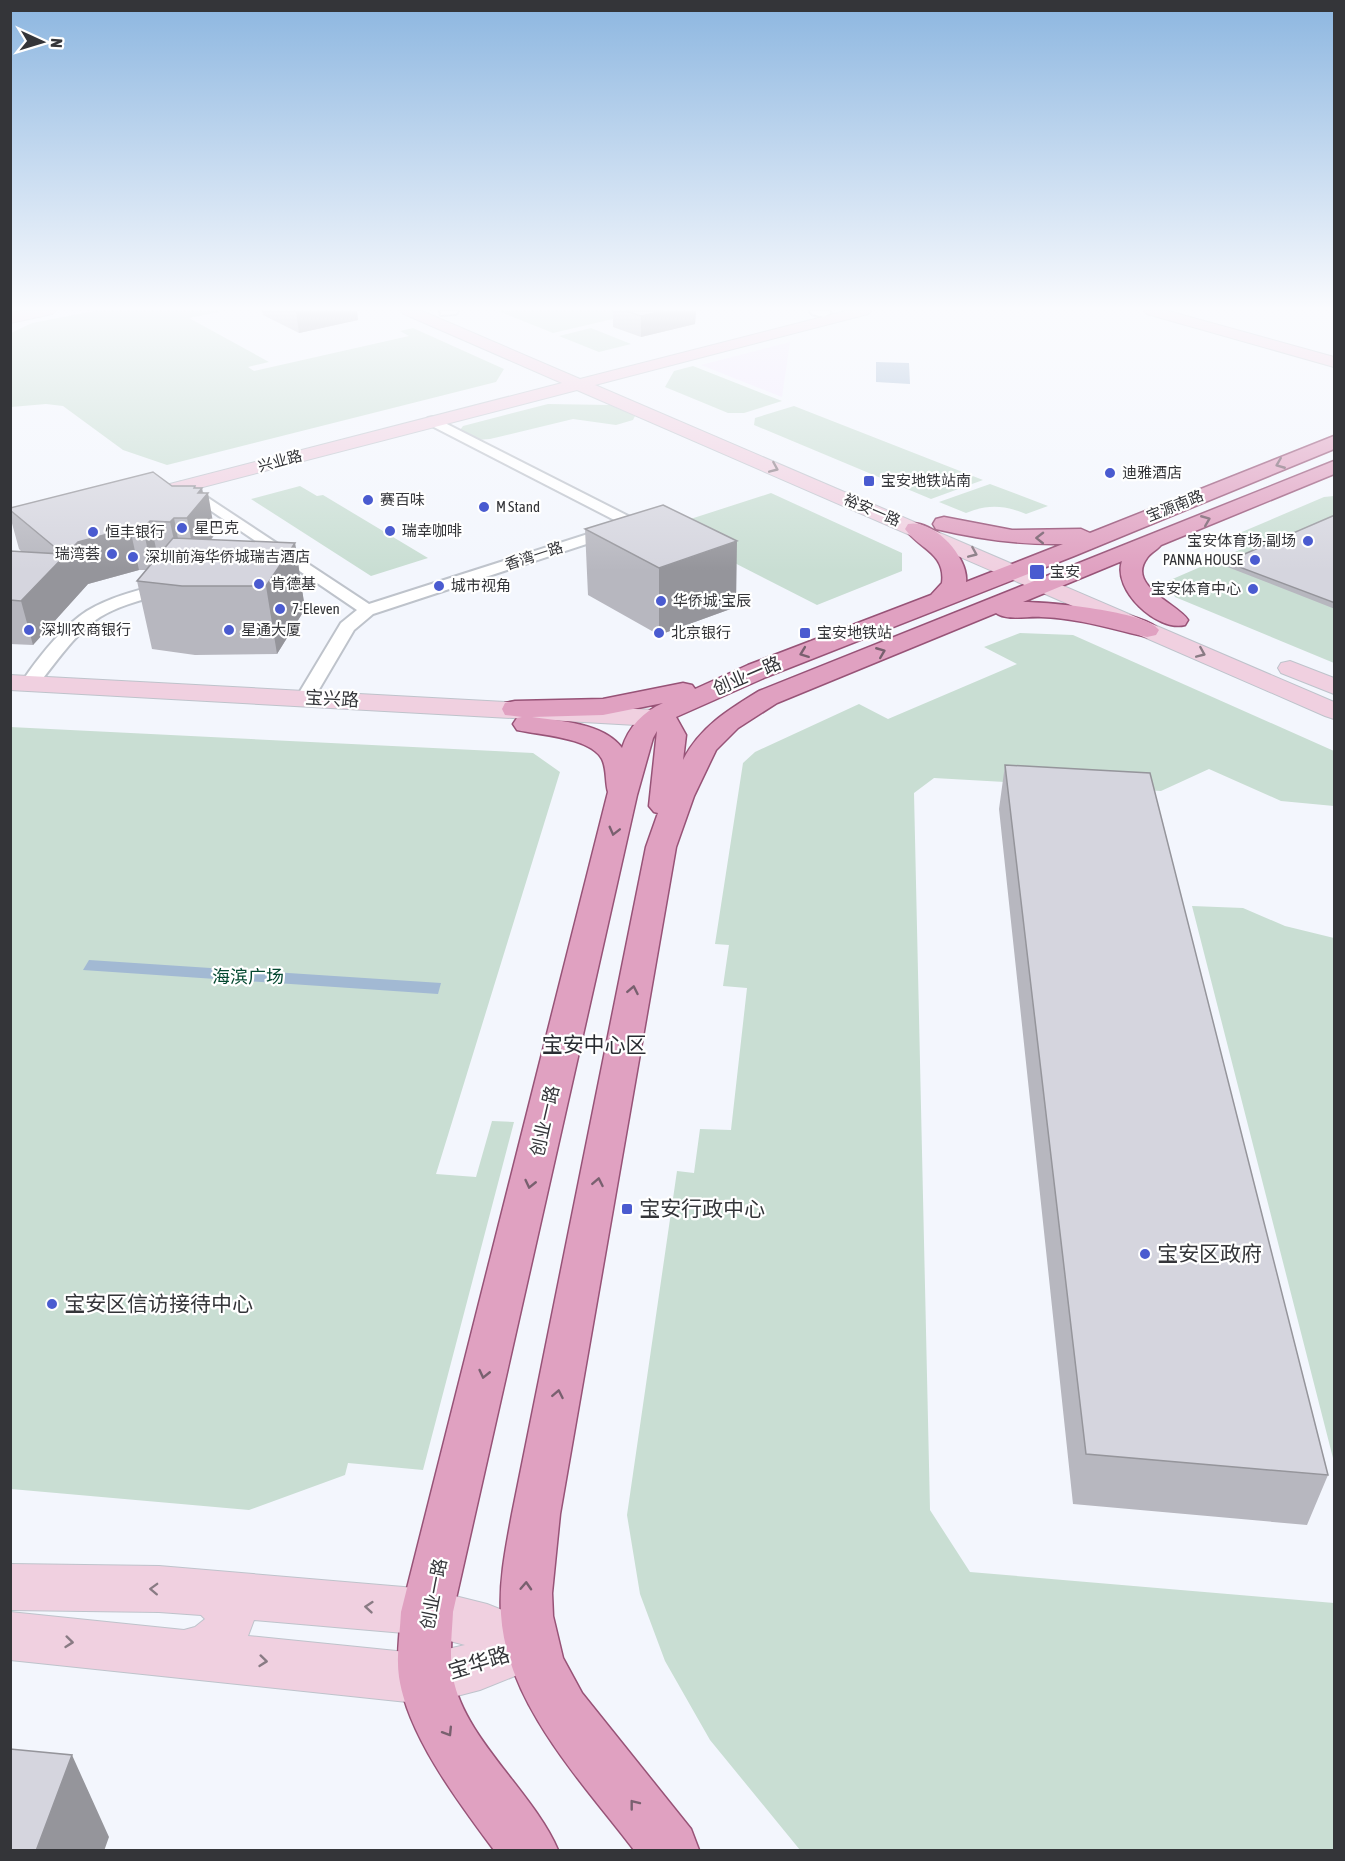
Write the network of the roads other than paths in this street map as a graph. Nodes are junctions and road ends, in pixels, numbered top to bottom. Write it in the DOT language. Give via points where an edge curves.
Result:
graph roads {
  1 [pos="506,398"];
  2 [pos="512,398"];
  3 [pos="590,398"];
  4 [pos="641,398"];
  5 [pos="647,398"];
  6 [pos="649,401"];
  7 [pos="433,421"];
  8 [pos="1335,442"];
  9 [pos="1335,467"];
  10 [pos="184,486"];
  11 [pos="944,524"];
  12 [pos="916,529"];
  13 [pos="1118,529"];
  14 [pos="1152,542"];
  15 [pos="283,553"];
  16 [pos="261,560"];
  17 [pos="1026,567"];
  18 [pos="1070,576"];
  19 [pos="184,583"];
  20 [pos="1047,586"];
  21 [pos="939,602"];
  22 [pos="367,610"];
  23 [pos="975,615"];
  24 [pos="1176,620"];
  25 [pos="1147,630"];
  26 [pos="763,684"];
  27 [pos="17,687"];
  28 [pos="1335,687"];
  29 [pos="305,698"];
  30 [pos="1335,711"];
  31 [pos="514,716"];
  32 [pos="656,725"];
  33 [pos="622,795"];
  34 [pos="661,847"];
  35 [pos="10,1587"];
  36 [pos="206,1593"];
  37 [pos="427,1612"];
  38 [pos="10,1636"];
  39 [pos="530,1645"];
  40 [pos="183,1653"];
  41 [pos="426,1679"];
  42 [pos="529,1851"];
  43 [pos="670,1851"];
  1 -- 2 [label="main road"];
  1 -- 7 [label="main road, 兴业路"];
  1 -- 10 [label="main road, 兴业路" via="128,495"];
  3 -- 6 [label="main road"];
  4 -- 6 [label="main road, 裕安一路"];
  5 -- 6 [label="main road"];
  6 -- 11 [label="main road, 裕安一路"];
  6 -- 12 [label="main road, 裕安一路, one-way"];
  7 -- 10 [label="main road, 兴业路"];
  7 -- 22 [label="street, 香湾一路" via="633,524"];
  8 -- 13 [label="main road, 宝源南路, one-way"];
  14 -- 9 [label="main road, 宝源南路, one-way"];
  10 -- 15 [label="street"];
  13 -- 11 [label="main road, one-way" via="1040,538 998,535"];
  11 -- 17 [label="main road, 裕安一路"];
  12 -- 17 [label="main road, 裕安一路, one-way"];
  12 -- 21 [label="main road" via="944,552 954,566 954,584"];
  13 -- 17 [label="main road, 宝源南路"];
  14 -- 18 [label="main road, 宝源南路"];
  14 -- 24 [label="main road" via="1134,560 1131,576 1149,603"];
  15 -- 16 [label="street"];
  15 -- 22 [label="street"];
  17 -- 18 [label="main road, 裕安一路"];
  17 -- 20 [label="main road, 裕安一路"];
  17 -- 21 [label="main road, 创业一路"];
  18 -- 20 [label="main road, 宝源南路"];
  18 -- 24 [label="main road, 裕安一路"];
  19 -- 27 [label="street" via="128,599 94,614"];
  20 -- 23 [label="main road, 创业一路"];
  20 -- 25 [label="main road, 裕安一路"];
  21 -- 26 [label="main road, 创业一路, one-way"];
  22 -- 29 [label="street" via="347,627"];
  23 -- 25 [label="main road" via="1029,609 1066,611"];
  26 -- 23 [label="main road, 创业一路, one-way"];
  24 -- 28 [label="main road, 裕安一路"];
  25 -- 30 [label="main road, 裕安一路, one-way"];
  26 -- 31 [label="main road"];
  26 -- 32 [label="main road"];
  26 -- 34 [label="main road, 创业一路" via="704,747 683,786"];
  27 -- 29 [label="main road, 宝兴路"];
  27 -- 31 [label="main road, 宝兴路"];
  29 -- 31 [label="main road, 宝兴路"];
  31 -- 32 [label="main road, 宝兴路"];
  31 -- 33 [label="main road" via="600,743 615,756"];
  32 -- 33 [label="main road, 创业一路" via="631,759"];
  32 -- 34 [label="main road"];
  33 -- 37 [label="main road, 创业一路, one-way"];
  39 -- 34 [label="main road, 创业一路, one-way" via="525,1603 527,1564"];
  36 -- 35 [label="main road, 宝华路, one-way"];
  37 -- 36 [label="main road, 宝华路, one-way"];
  36 -- 40 [label="main road" via="225,1602 230,1618 227,1628 213,1646"];
  37 -- 39 [label="main road, 宝华路" via="488,1628"];
  37 -- 41 [label="main road, 创业一路"];
  38 -- 40 [label="main road, 宝华路, one-way"];
  39 -- 41 [label="main road, 宝华路" via="476,1668"];
  43 -- 39 [label="main road, 创业一路, one-way" via="563,1712 547,1688"];
  40 -- 41 [label="main road, 宝华路, one-way"];
  41 -- 42 [label="main road, 创业一路, one-way" via="444,1726"];
}
